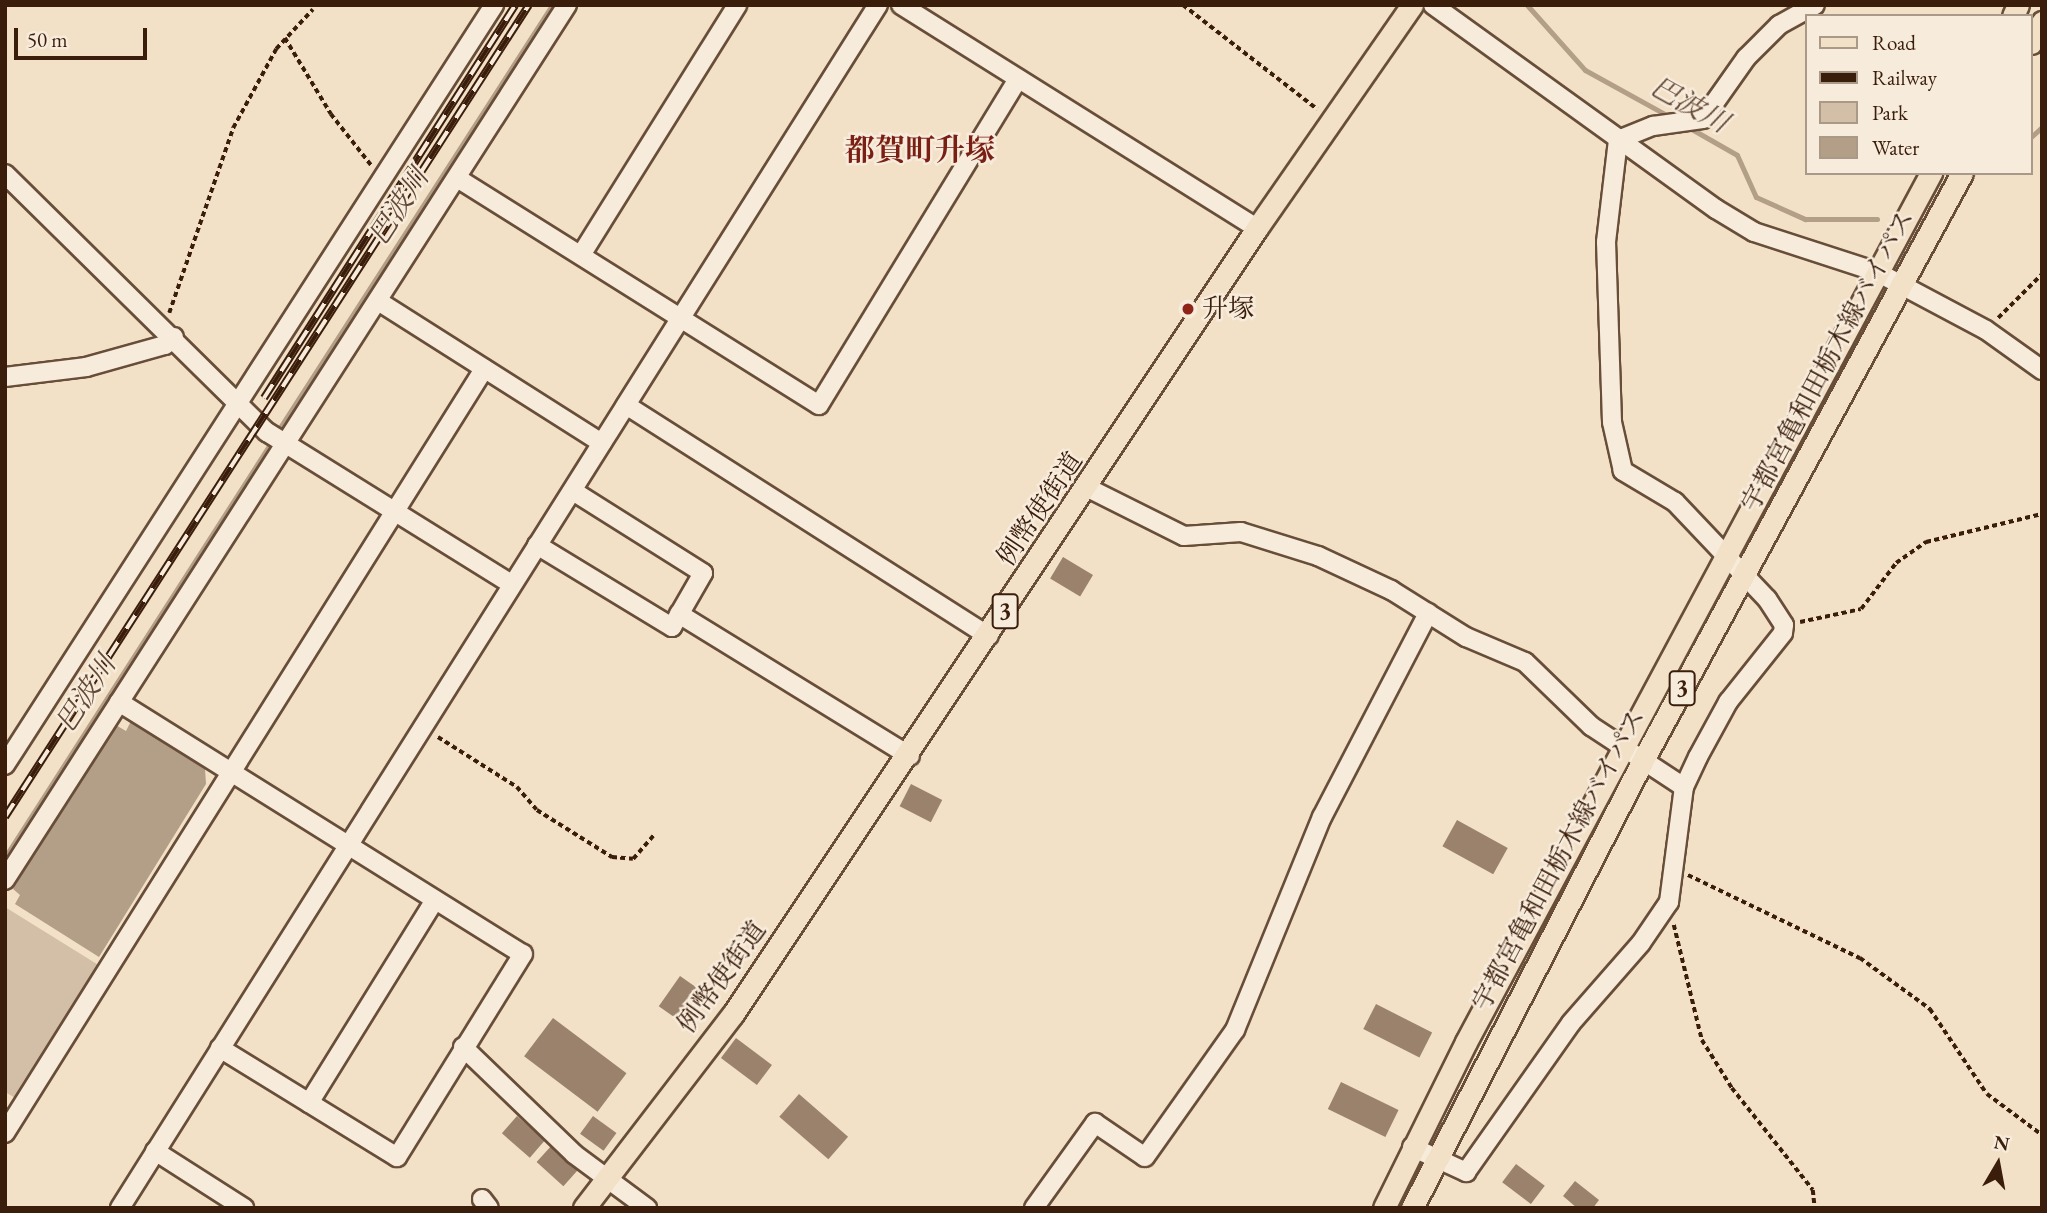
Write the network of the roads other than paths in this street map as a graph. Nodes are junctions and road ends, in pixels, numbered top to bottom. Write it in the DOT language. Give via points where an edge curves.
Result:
graph roads {
  1 [pos="494,5"];
  2 [pos="567,5"];
  3 [pos="737,5"];
  4 [pos="878,5"];
  5 [pos="901,5"];
  6 [pos="1412,5"];
  7 [pos="1433,5"];
  8 [pos="1815,5"];
  9 [pos="2042,22"];
  10 [pos="2033,39"];
  11 [pos="1018,79"];
  12 [pos="1618,140"];
  13 [pos="5,174"];
  14 [pos="1929,175"];
  15 [pos="1961,175"];
  16 [pos="457,178"];
  17 [pos="1256,228"];
  18 [pos="581,255"];
  19 [pos="1877,272"];
  20 [pos="1902,284"];
  21 [pos="378,301"];
  22 [pos="682,317"];
  23 [pos="167,331"];
  24 [pos="484,369"];
  25 [pos="2042,370"];
  26 [pos="5,377"];
  27 [pos="238,402"];
  28 [pos="626,405"];
  29 [pos="603,443"];
  30 [pos="285,444"];
  31 [pos="1088,488"];
  32 [pos="573,491"];
  33 [pos="393,514"];
  34 [pos="537,545"];
  35 [pos="1724,556"];
  36 [pos="1744,576"];
  37 [pos="511,584"];
  38 [pos="1429,613"];
  39 [pos="679,614"];
  40 [pos="989,636"];
  41 [pos="119,702"];
  42 [pos="1623,746"];
  43 [pos="910,756"];
  44 [pos="1643,760"];
  45 [pos="5,765"];
  46 [pos="230,772"];
  47 [pos="1684,787"];
  48 [pos="347,845"];
  49 [pos="5,880"];
  50 [pos="435,900"];
  51 [pos="220,1048"];
  52 [pos="463,1048"];
  53 [pos="309,1103"];
  54 [pos="5,1133"];
  55 [pos="1412,1147"];
  56 [pos="155,1152"];
  57 [pos="1436,1158"];
  58 [pos="606,1177"];
  59 [pos="120,1208"];
  60 [pos="244,1208"];
  61 [pos="584,1208"];
  62 [pos="647,1208"];
  63 [pos="1034,1208"];
  64 [pos="1384,1208"];
  65 [pos="1412,1208"];
  1 -- 27 [label="street"];
  2 -- 16 [label="street"];
  3 -- 18 [label="street"];
  4 -- 22 [label="street"];
  5 -- 11 [label="street"];
  6 -- 17 [label="main road, 例幣使街道 / 3"];
  7 -- 12 [label="street"];
  8 -- 12 [label="street" via="1779,25 1746,58 1703,119 1653,126"];
  9 -- 10 [label="main road"];
  11 -- 17 [label="street"];
  11 -- 22 [label="street" via="818,405"];
  12 -- 19 [label="street" via="1754,232"];
  12 -- 35 [label="street" via="1606,242 1612,422 1623,471 1675,502"];
  13 -- 23 [label="street"];
  14 -- 19 [label="main road, 宇都宮亀和田栃木線バイパス / 3"];
  15 -- 20 [label="main road, 宇都宮亀和田栃木線バイパス / 3"];
  16 -- 18 [label="street"];
  16 -- 21 [label="street"];
  17 -- 31 [label="main road, 例幣使街道 / 3"];
  18 -- 22 [label="street"];
  19 -- 20 [label="street"];
  19 -- 35 [label="main road, 宇都宮亀和田栃木線バイパス / 3"];
  20 -- 25 [label="street" via="1986,330"];
  20 -- 36 [label="main road, 宇都宮亀和田栃木線バイパス / 3"];
  21 -- 24 [label="street"];
  21 -- 30 [label="street"];
  22 -- 28 [label="street"];
  23 -- 26 [label="street" via="165,345 86,367"];
  23 -- 27 [label="street"];
  24 -- 29 [label="street"];
  24 -- 33 [label="street"];
  27 -- 30 [label="street"];
  27 -- 45 [label="street"];
  28 -- 29 [label="street"];
  28 -- 40 [label="street"];
  29 -- 32 [label="street"];
  30 -- 33 [label="street"];
  30 -- 41 [label="street"];
  31 -- 38 [label="street" via="1184,536 1241,532 1318,556"];
  31 -- 40 [label="main road, 例幣使街道 / 3"];
  32 -- 34 [label="street"];
  32 -- 39 [label="street" via="703,572"];
  33 -- 37 [label="street"];
  33 -- 46 [label="street"];
  34 -- 37 [label="street"];
  34 -- 39 [label="street" via="672,627"];
  35 -- 36 [label="street"];
  35 -- 42 [label="main road, 宇都宮亀和田栃木線バイパス / 3"];
  36 -- 44 [label="main road, 宇都宮亀和田栃木線バイパス / 3"];
  36 -- 47 [label="street" via="1784,625 1779,643 1728,702"];
  37 -- 48 [label="street"];
  38 -- 42 [label="street" via="1466,637 1525,662 1568,708"];
  38 -- 63 [label="street" via="1321,817 1236,1030 1145,1157 1095,1123"];
  39 -- 43 [label="street"];
  40 -- 43 [label="main road, 例幣使街道 / 3"];
  41 -- 46 [label="street"];
  41 -- 49 [label="street"];
  42 -- 44 [label="street"];
  42 -- 55 [label="main road, 宇都宮亀和田栃木線バイパス / 3"];
  43 -- 58 [label="main road, 例幣使街道 / 3" via="733,1014"];
  44 -- 47 [label="street"];
  44 -- 57 [label="main road, 宇都宮亀和田栃木線バイパス / 3"];
  46 -- 48 [label="street"];
  46 -- 54 [label="street"];
  47 -- 57 [label="street" via="1669,902 1641,943 1571,1023 1466,1172"];
  48 -- 50 [label="street"];
  48 -- 51 [label="street"];
  50 -- 52 [label="street" via="523,954"];
  50 -- 53 [label="street"];
  51 -- 53 [label="street"];
  51 -- 56 [label="street"];
  52 -- 53 [label="street" via="397,1157"];
  52 -- 58 [label="street" via="574,1154"];
  55 -- 57 [label="street"];
  55 -- 64 [label="main road, 宇都宮亀和田栃木線バイパス / 3"];
  56 -- 59 [label="street"];
  56 -- 60 [label="street"];
  57 -- 65 [label="main road, 宇都宮亀和田栃木線バイパス / 3"];
  58 -- 61 [label="main road, 例幣使街道 / 3"];
  58 -- 62 [label="street"];
}
